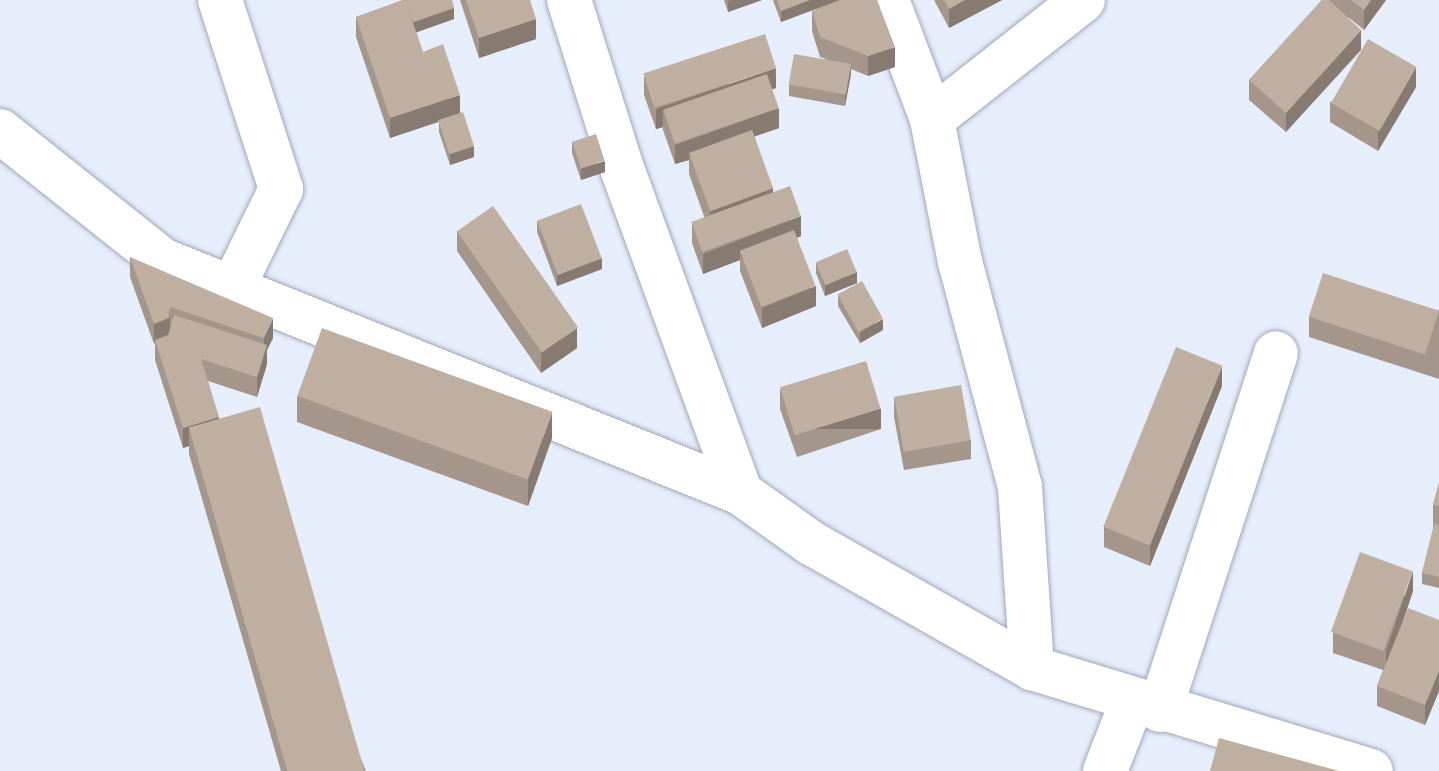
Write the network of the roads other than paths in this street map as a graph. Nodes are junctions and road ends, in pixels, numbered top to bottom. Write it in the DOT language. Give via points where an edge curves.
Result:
graph roads {
  1 [pos="220,0"];
  2 [pos="569,0"];
  3 [pos="887,0"];
  4 [pos="1083,0"];
  5 [pos="932,119"];
  6 [pos="0,131"];
  7 [pos="234,285"];
  8 [pos="1276,353"];
  9 [pos="741,493"];
  10 [pos="1032,668"];
  11 [pos="1146,706"];
  12 [pos="1105,771"];
  13 [pos="1371,771"];
  1 -- 7 [label="street" via="281,189"];
  2 -- 9 [label="street" via="620,163"];
  3 -- 5 [label="street"];
  4 -- 5 [label="street"];
  5 -- 10 [label="street" via="960,262 1020,487"];
  6 -- 7 [label="street" via="162,260"];
  7 -- 9 [label="street"];
  8 -- 11 [label="street"];
  9 -- 10 [label="street" via="811,543"];
  10 -- 11 [label="street"];
  11 -- 12 [label="street"];
  11 -- 13 [label="street"];
}
